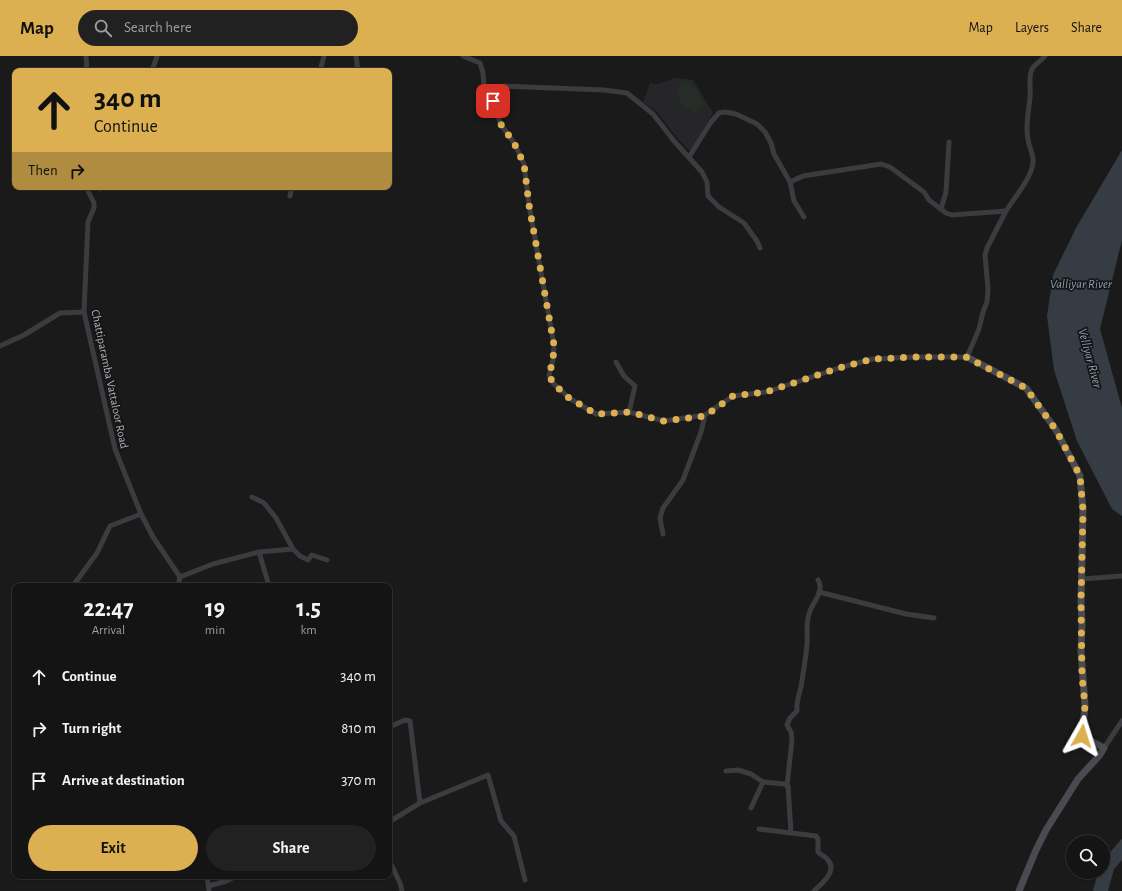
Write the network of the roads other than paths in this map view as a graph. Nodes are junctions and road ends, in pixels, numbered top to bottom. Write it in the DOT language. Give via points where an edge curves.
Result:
graph roads {
  1 [pos="86,56"];
  2 [pos="157,56"];
  3 [pos="324,56"];
  4 [pos="356,56"];
  5 [pos="463,56"];
  6 [pos="1045,56"];
  7 [pos="87,68"];
  8 [pos="153,68"];
  9 [pos="321,68"];
  10 [pos="358,68"];
  11 [pos="493,101"];
  12 [pos="949,142"];
  13 [pos="689,157"];
  14 [pos="790,182"];
  15 [pos="89,190"];
  16 [pos="291,190"];
  17 [pos="290,196"];
  18 [pos="941,209"];
  19 [pos="1006,211"];
  20 [pos="804,217"];
  21 [pos="760,248"];
  22 [pos="84,312"];
  23 [pos="0,346"];
  24 [pos="966,357"];
  25 [pos="616,362"];
  26 [pos="629,412"];
  27 [pos="705,416"];
  28 [pos="252,497"];
  29 [pos="141,514"];
  30 [pos="663,534"];
  31 [pos="293,549"];
  32 [pos="259,552"];
  33 [pos="327,560"];
  34 [pos="1122,576"];
  35 [pos="180,577"];
  36 [pos="818,580"];
  37 [pos="1082,580"];
  38 [pos="75,582"];
  39 [pos="179,583"];
  40 [pos="268,583"];
  41 [pos="819,592"];
  42 [pos="934,618"];
  43 [pos="1122,721"];
  44 [pos="392,726"];
  45 [pos="1104,748"];
  46 [pos="726,771"];
  47 [pos="763,782"];
  48 [pos="787,786"];
  49 [pos="420,803"];
  50 [pos="752,808"];
  51 [pos="392,820"];
  52 [pos="759,829"];
  53 [pos="791,833"];
  54 [pos="392,866"];
  55 [pos="207,879"];
  56 [pos="230,879"];
  57 [pos="525,880"];
  58 [pos="209,889"];
  59 [pos="402,891"];
  60 [pos="814,891"];
  61 [pos="1019,891"];
  1 -- 7 [label="street"];
  2 -- 8 [label="street"];
  3 -- 9 [label="street"];
  4 -- 10 [label="street"];
  5 -- 11 [label="street" via="480,63 485,103 488,105"];
  6 -- 19 [label="street" via="1032,69 1030,79 1027,130 1033,165 1029,176"];
  11 -- 13 [label="street" via="496,90 503,86 627,93 653,114"];
  11 -- 26 [label="street" via="500,123 524,164 554,345 549,375 553,383 569,398 596,414"];
  12 -- 18 [label="street" via="946,192"];
  13 -- 14 [label="street" via="715,115 725,112 736,114 757,124 765,132"];
  13 -- 21 [label="street" via="707,182 708,196 719,207 744,223"];
  14 -- 18 [label="street" via="810,175 881,164 890,167 924,192 929,200"];
  14 -- 20 [label="street" via="794,201"];
  15 -- 22 [label="street, Chattiparamba Vattaloor Road" via="94,208 88,222"];
  16 -- 17 [label="street"];
  18 -- 19 [label="street" via="952,215"];
  19 -- 24 [label="street" via="985,255 987,302 979,329"];
  22 -- 23 [label="street" via="60,313"];
  22 -- 29 [label="street, Chattiparamba Vattaloor Road" via="115,449"];
  24 -- 27 [label="street" via="873,359 766,392 733,396"];
  24 -- 37 [label="street" via="1026,388 1056,430 1080,476 1083,510"];
  25 -- 26 [label="street" via="624,376 635,386"];
  26 -- 27 [label="street" via="664,421"];
  27 -- 30 [label="street" via="683,480 663,508 660,518"];
  28 -- 31 [label="street" via="264,503 276,518"];
  29 -- 35 [label="street, Chattiparamba Vattaloor Road"];
  29 -- 38 [label="street" via="110,526 97,553"];
  31 -- 32 [label="street"];
  31 -- 33 [label="street" via="308,560 312,555"];
  32 -- 35 [label="street" via="213,564"];
  32 -- 40 [label="street"];
  34 -- 37 [label="street"];
  35 -- 39 [label="street"];
  36 -- 41 [label="street"];
  37 -- 45 [label="street" via="1081,651 1085,706 1082,736"];
  41 -- 42 [label="street" via="906,614"];
  41 -- 48 [label="street" via="807,619 808,643 797,711 787,725 792,740"];
  43 -- 45 [label="street"];
  44 -- 49 [label="street" via="405,720 410,721"];
  45 -- 61 [label="street" via="1078,779 1046,830"];
  46 -- 47 [label="street" via="738,770 751,774"];
  47 -- 48 [label="street"];
  47 -- 50 [label="street"];
  48 -- 53 [label="street"];
  49 -- 51 [label="street"];
  49 -- 57 [label="street" via="488,775 501,821 514,836"];
  52 -- 53 [label="street"];
  53 -- 60 [label="street" via="816,836 818,852 830,863 829,875"];
  54 -- 59 [label="street"];
  55 -- 58 [label="street"];
  56 -- 58 [label="street"];
}
